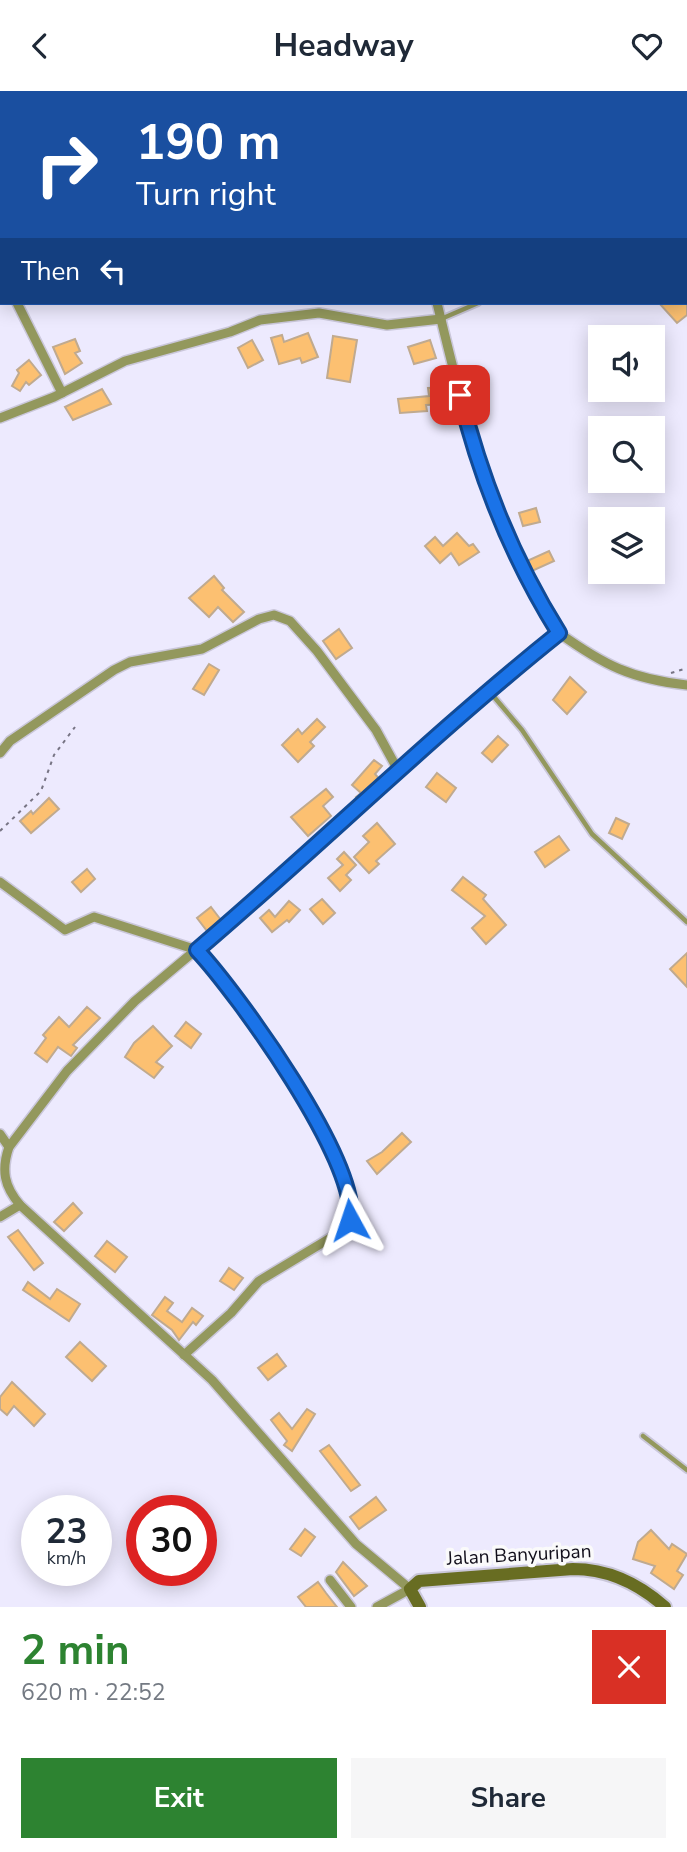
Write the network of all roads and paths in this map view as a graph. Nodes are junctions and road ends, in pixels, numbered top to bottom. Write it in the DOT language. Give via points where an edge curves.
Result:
graph roads {
  1 [pos="18,305"];
  2 [pos="438,305"];
  3 [pos="473,305"];
  4 [pos="441,319"];
  5 [pos="62,393"];
  6 [pos="0,418"];
  7 [pos="559,633"];
  8 [pos="687,685"];
  9 [pos="489,691"];
  10 [pos="75,727"];
  11 [pos="0,753"];
  12 [pos="399,772"];
  13 [pos="0,831"];
  14 [pos="0,882"];
  15 [pos="687,922"];
  16 [pos="197,950"];
  17 [pos="0,1134"];
  18 [pos="9,1147"];
  19 [pos="20,1205"];
  20 [pos="0,1217"];
  21 [pos="184,1355"];
  22 [pos="643,1436"];
  23 [pos="687,1470"];
  24 [pos="330,1580"];
  25 [pos="410,1589"];
  26 [pos="351,1607"];
  27 [pos="377,1607"];
  28 [pos="420,1607"];
  29 [pos="665,1607"];
  1 -- 5 [label="street"];
  2 -- 4 [label="street"];
  3 -- 4 [label="lane"];
  4 -- 5 [label="street" via="387,325 319,313 260,320 125,361"];
  4 -- 7 [label="street" via="473,449 495,511 517,561"];
  5 -- 6 [label="street"];
  7 -- 8 [label="street" via="615,670"];
  7 -- 9 [label="street"];
  9 -- 12 [label="street"];
  9 -- 15 [label="lane" via="522,730 592,834"];
  10 -- 13 [label="path" via="54,755 41,791"];
  11 -- 12 [label="street" via="10,741 114,670 153,655 202,649 274,615 290,621 317,651 376,730"];
  12 -- 16 [label="street"];
  14 -- 16 [label="street" via="65,930 94,917"];
  16 -- 18 [label="street" via="135,1001 66,1071"];
  16 -- 21 [label="street" via="296,1087 342,1173 352,1210 350,1220 333,1239 259,1281"];
  17 -- 18 [label="street"];
  18 -- 19 [label="street" via="4,1177"];
  19 -- 20 [label="street"];
  19 -- 21 [label="street"];
  21 -- 25 [label="street" via="212,1380 356,1544"];
  22 -- 23 [label="lane"];
  24 -- 26 [label="street"];
  25 -- 27 [label="street"];
  25 -- 28 [label="street"];
  25 -- 29 [label="street, Jalan Banyuripan" via="419,1581 445,1576 597,1569 617,1575"];
}
